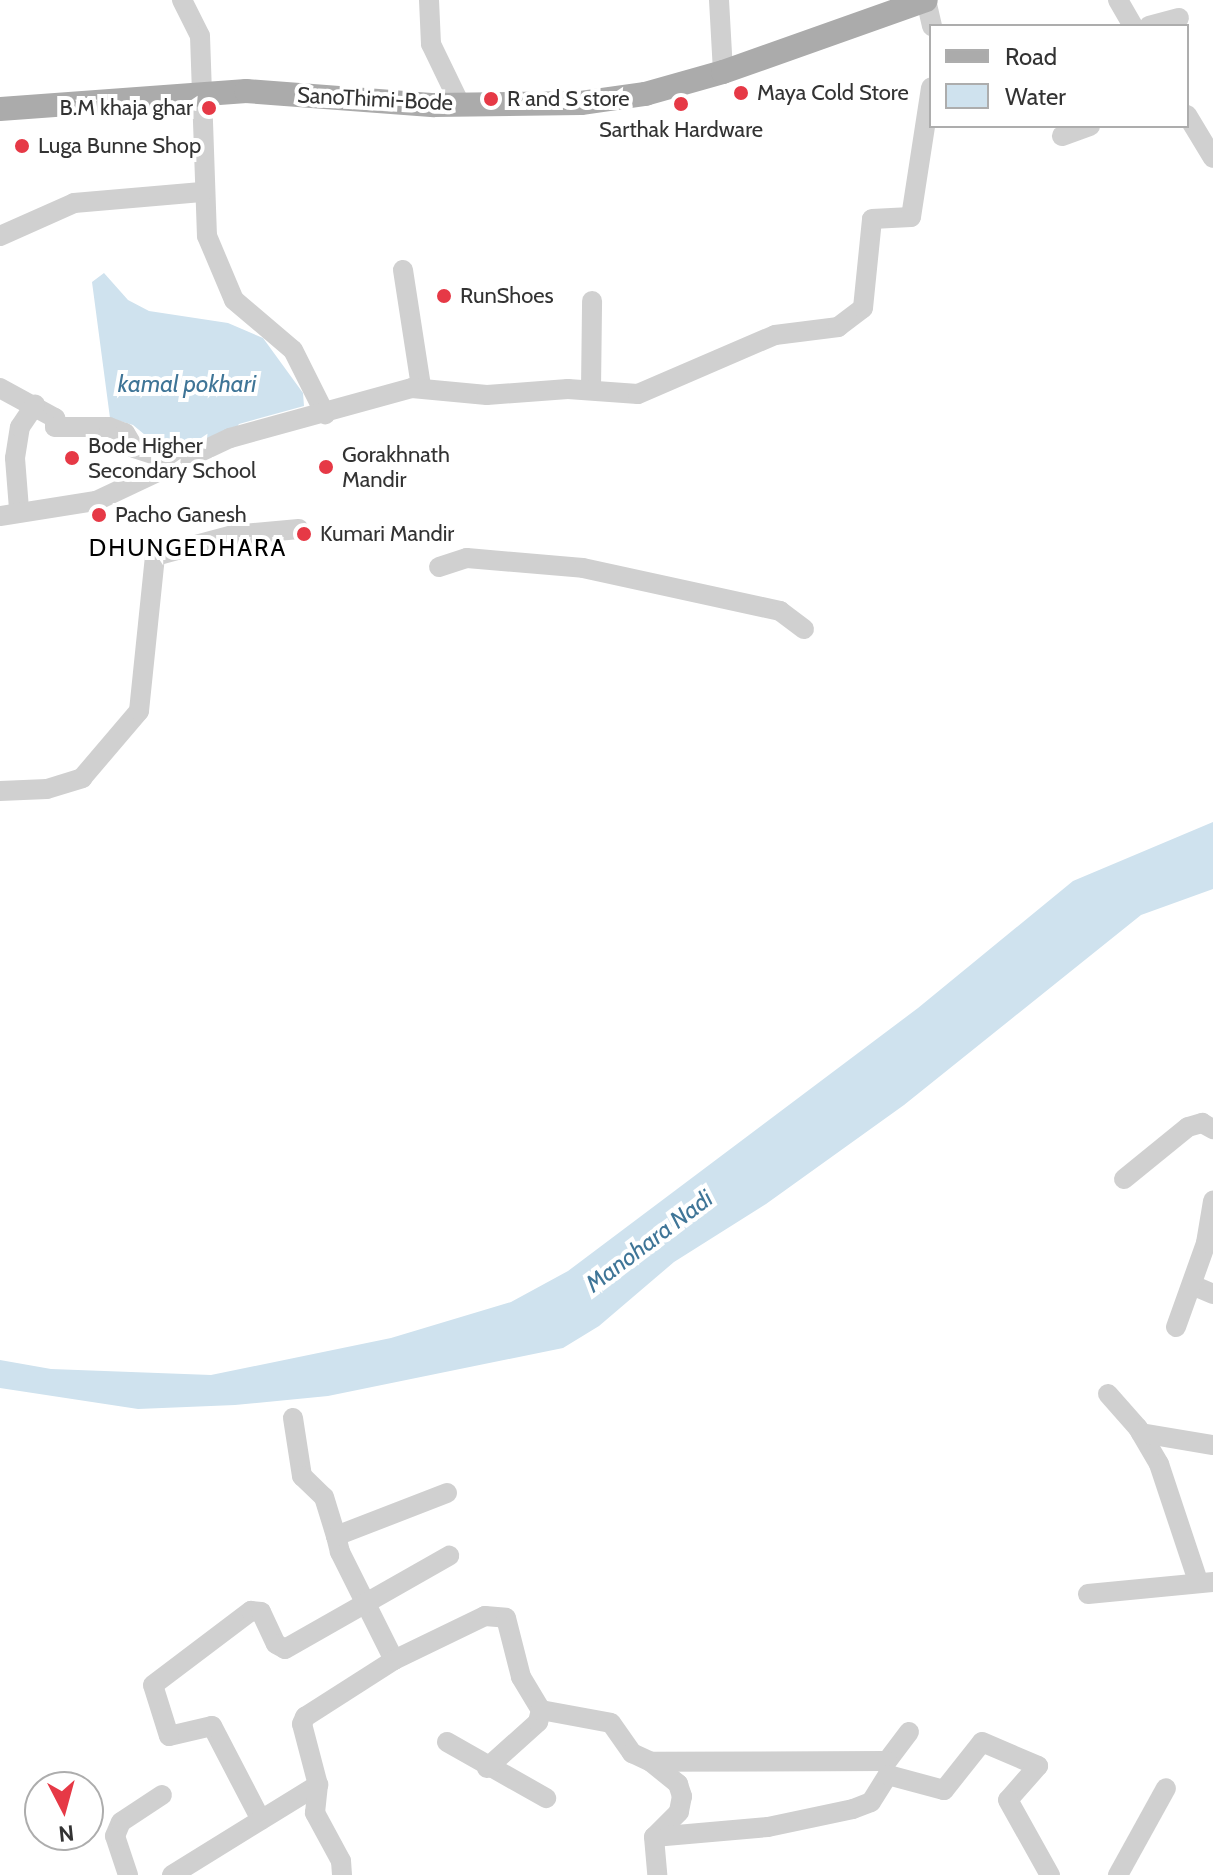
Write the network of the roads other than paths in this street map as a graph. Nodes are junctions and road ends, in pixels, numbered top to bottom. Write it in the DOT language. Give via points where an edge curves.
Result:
graph roads {
  1 [pos="182,0"];
  2 [pos="429,0"];
  3 [pos="719,0"];
  4 [pos="926,0"];
  5 [pos="1118,0"];
  6 [pos="1179,18"];
  7 [pos="932,24"];
  8 [pos="1132,24"];
  9 [pos="1156,24"];
  10 [pos="723,72"];
  11 [pos="203,94"];
  12 [pos="929,101"];
  13 [pos="460,104"];
  14 [pos="0,109"];
  15 [pos="1189,118"];
  16 [pos="1084,128"];
  17 [pos="1062,136"];
  18 [pos="1213,158"];
  19 [pos="202,192"];
  20 [pos="0,236"];
  21 [pos="403,270"];
  22 [pos="592,301"];
  23 [pos="421,386"];
  24 [pos="0,388"];
  25 [pos="591,389"];
  26 [pos="35,405"];
  27 [pos="325,414"];
  28 [pos="174,461"];
  29 [pos="9,513"];
  30 [pos="299,529"];
  31 [pos="439,567"];
  32 [pos="804,629"];
  33 [pos="0,791"];
  34 [pos="1213,1129"];
  35 [pos="1124,1179"];
  36 [pos="1213,1201"];
  37 [pos="1209,1244"];
  38 [pos="1192,1285"];
  39 [pos="1213,1294"];
  40 [pos="1176,1327"];
  41 [pos="1108,1394"];
  42 [pos="293,1418"];
  43 [pos="1141,1433"];
  44 [pos="1213,1445"];
  45 [pos="447,1493"];
  46 [pos="336,1536"];
  47 [pos="449,1556"];
  48 [pos="1205,1582"];
  49 [pos="1088,1594"];
  50 [pos="367,1603"];
  51 [pos="394,1660"];
  52 [pos="541,1710"];
  53 [pos="909,1732"];
  54 [pos="447,1742"];
  55 [pos="651,1762"];
  56 [pos="487,1768"];
  57 [pos="887,1768"];
  58 [pos="318,1785"];
  59 [pos="1166,1788"];
  60 [pos="162,1795"];
  61 [pos="546,1798"];
  62 [pos="261,1820"];
  63 [pos="654,1837"];
  64 [pos="128,1875"];
  65 [pos="172,1875"];
  66 [pos="342,1875"];
  67 [pos="657,1875"];
  68 [pos="1050,1875"];
  69 [pos="1118,1875"];
  1 -- 11 [label="street" via="200,36"];
  2 -- 13 [label="street" via="431,44"];
  3 -- 10 [label="street"];
  4 -- 7 [label="street"];
  4 -- 10 [label="main road, SanoThimi-Bode"];
  5 -- 8 [label="street"];
  6 -- 9 [label="street"];
  10 -- 13 [label="main road, SanoThimi-Bode" via="645,94 581,103"];
  11 -- 13 [label="main road, SanoThimi-Bode" via="246,91"];
  11 -- 14 [label="main road, SanoThimi-Bode"];
  11 -- 19 [label="street"];
  12 -- 25 [label="street" via="911,217 872,219 863,308 856,316 838,327 775,335 656,390 624,394"];
  15 -- 18 [label="street"];
  16 -- 17 [label="street"];
  19 -- 20 [label="street" via="74,203"];
  19 -- 27 [label="street" via="207,236 234,300 293,350"];
  21 -- 23 [label="street"];
  22 -- 25 [label="street"];
  23 -- 25 [label="street" via="487,395"];
  23 -- 27 [label="street"];
  24 -- 26 [label="street"];
  26 -- 28 [label="street" via="55,418 55,427 109,427 125,433 134,448"];
  26 -- 29 [label="street" via="20,427"];
  27 -- 28 [label="street" via="230,438"];
  28 -- 29 [label="street" via="96,501"];
  30 -- 33 [label="street" via="233,535 155,556 139,711 82,778 47,789"];
  31 -- 32 [label="street" via="467,558 583,568 780,611"];
  34 -- 35 [label="street" via="1202,1123 1188,1127"];
  36 -- 37 [label="street"];
  37 -- 38 [label="street"];
  38 -- 39 [label="street"];
  38 -- 40 [label="street"];
  41 -- 43 [label="street"];
  42 -- 46 [label="street" via="302,1476 324,1497"];
  43 -- 44 [label="street"];
  43 -- 48 [label="street"];
  45 -- 46 [label="street"];
  46 -- 50 [label="street"];
  47 -- 50 [label="street"];
  48 -- 49 [label="street"];
  50 -- 51 [label="street"];
  50 -- 62 [label="street" via="285,1649 276,1644 261,1612 251,1611 153,1685 169,1736 212,1726"];
  51 -- 52 [label="street" via="485,1616 506,1618 521,1677"];
  51 -- 58 [label="street" via="305,1717 302,1724"];
  52 -- 55 [label="street" via="611,1723 632,1753"];
  52 -- 56 [label="street" via="538,1722"];
  53 -- 57 [label="street"];
  54 -- 56 [label="street"];
  55 -- 57 [label="street"];
  55 -- 63 [label="street" via="678,1784 682,1796 679,1812"];
  56 -- 61 [label="street"];
  57 -- 63 [label="street" via="871,1802 853,1809 756,1829"];
  57 -- 68 [label="street" via="944,1790 982,1742 1038,1766 1008,1800"];
  58 -- 62 [label="street"];
  58 -- 66 [label="street" via="315,1813 341,1861"];
  59 -- 69 [label="street"];
  60 -- 64 [label="street" via="121,1822 115,1836"];
  62 -- 65 [label="street"];
  63 -- 67 [label="street"];
}
